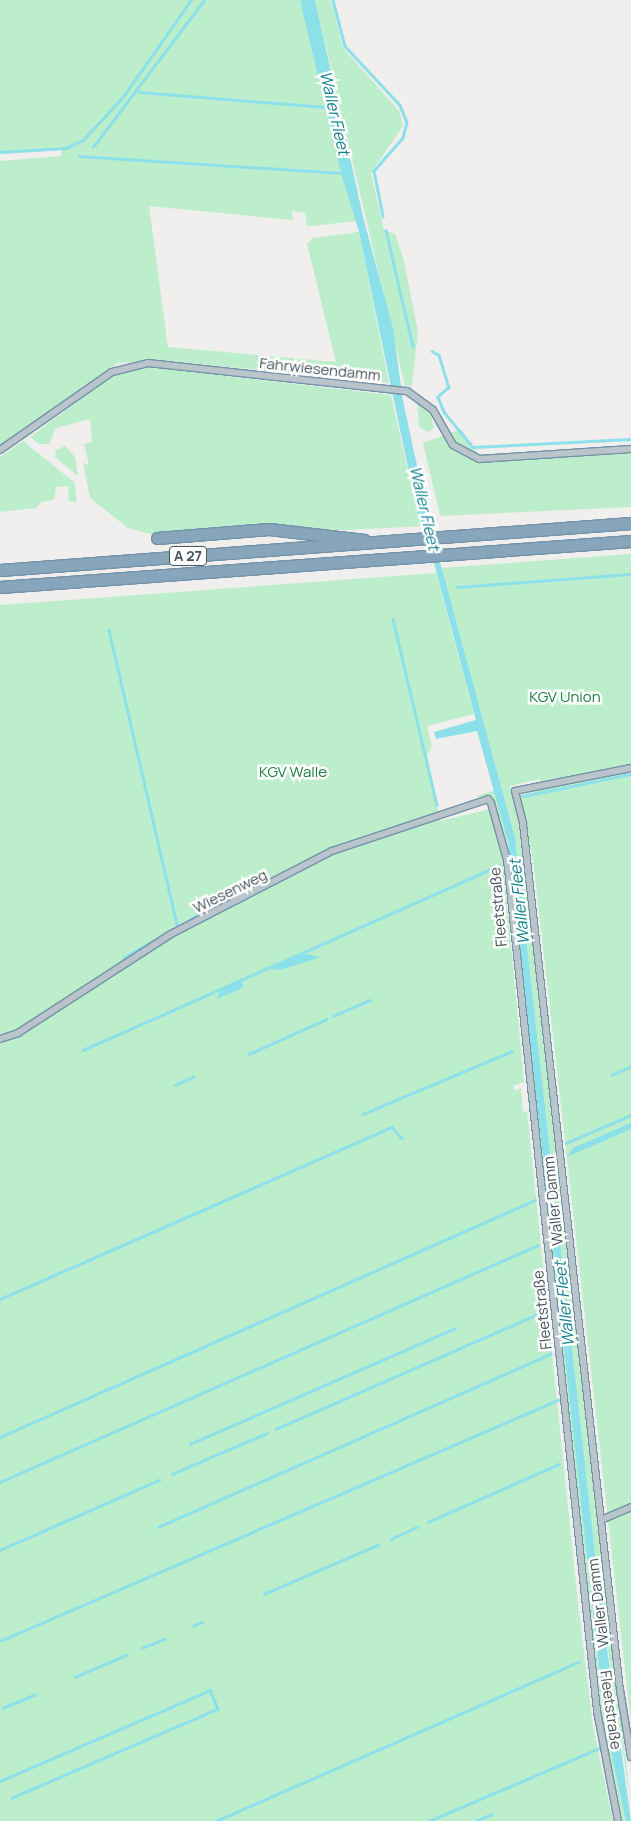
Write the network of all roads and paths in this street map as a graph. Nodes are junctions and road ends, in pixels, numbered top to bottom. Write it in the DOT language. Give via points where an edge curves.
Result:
graph roads {
  1 [pos="631,449"];
  2 [pos="0,450"];
  3 [pos="631,522"];
  4 [pos="157,538"];
  5 [pos="631,541"];
  6 [pos="375,542"];
  7 [pos="0,570"];
  8 [pos="0,587"];
  9 [pos="631,768"];
  10 [pos="488,799"];
  11 [pos="0,1039"];
  12 [pos="631,1507"];
  13 [pos="601,1520"];
  14 [pos="631,1757"];
  15 [pos="618,1821"];
  1 -- 2 [label="street, Fahrwiesendamm" via="479,459 452,444 429,406 407,391 156,364 125,365"];
  3 -- 6 [label="highway, A 27"];
  4 -- 6 [label="highway" via="268,529"];
  5 -- 8 [label="highway, A 27"];
  6 -- 7 [label="highway, A 27"];
  9 -- 13 [label="street, Waller Damm" via="515,791 523,824"];
  10 -- 11 [label="street, Wiesenweg" via="332,851 171,934 18,1033"];
  10 -- 15 [label="street, Fleetstraße" via="507,860 597,1711"];
  12 -- 13 [label="street"];
  13 -- 14 [label="street, Waller Damm"];
}
